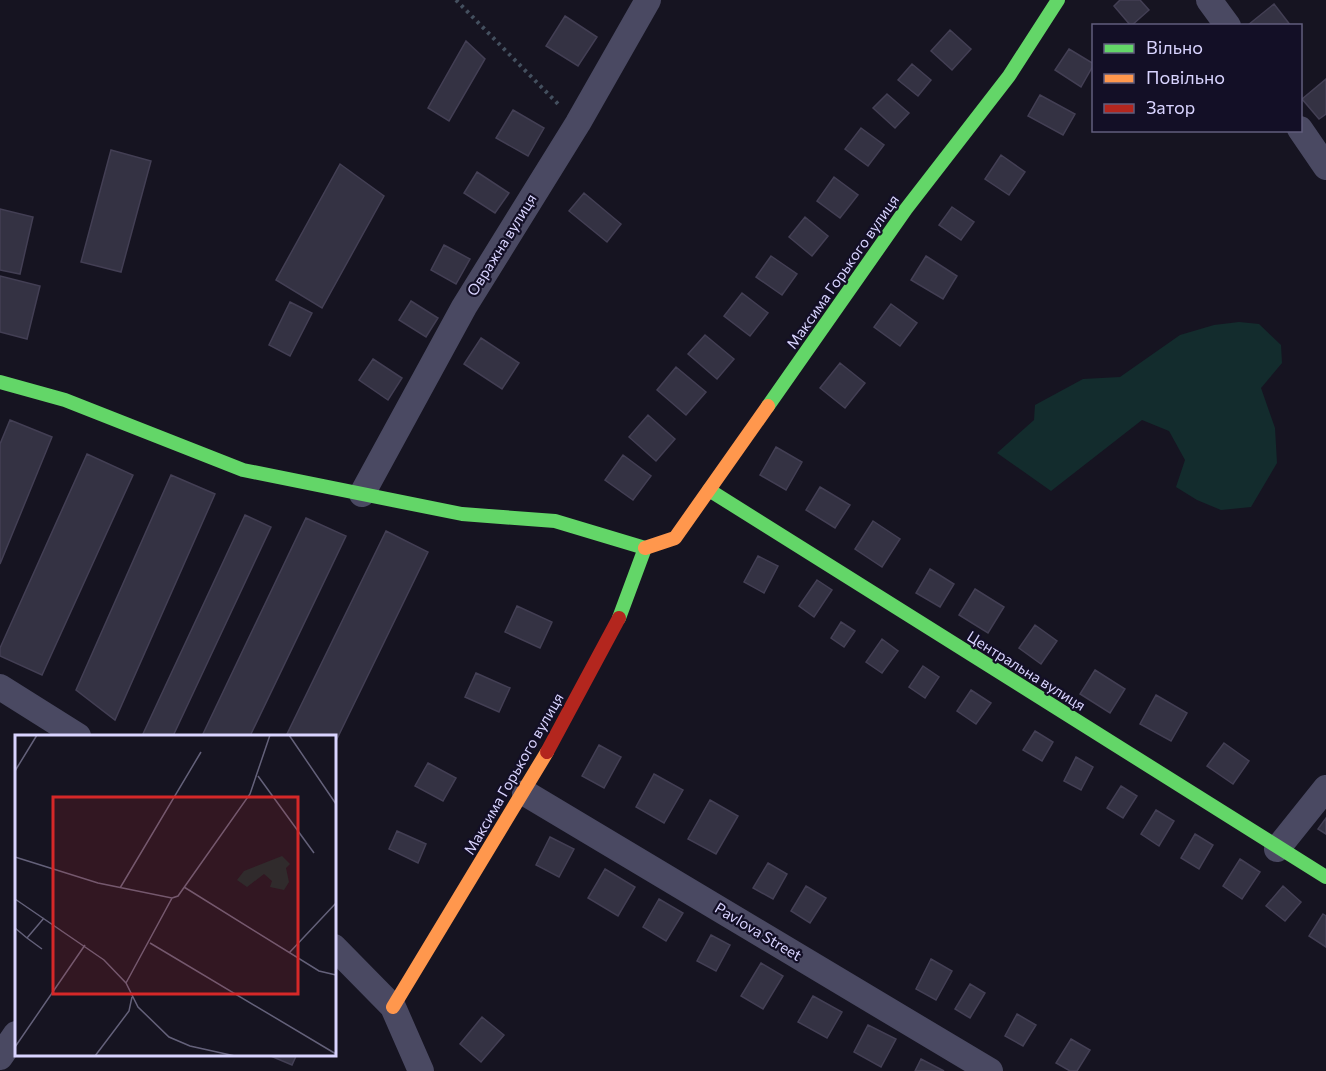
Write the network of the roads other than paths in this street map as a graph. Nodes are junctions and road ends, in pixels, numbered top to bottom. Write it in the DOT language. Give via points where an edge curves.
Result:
graph roads {
  1 [pos="648,0"];
  2 [pos="1058,0"];
  3 [pos="1209,0"];
  4 [pos="1227,24"];
  5 [pos="1302,132"];
  6 [pos="1326,167"];
  7 [pos="0,382"];
  8 [pos="709,490"];
  9 [pos="362,494"];
  10 [pos="645,548"];
  11 [pos="0,687"];
  12 [pos="76,735"];
  13 [pos="1326,788"];
  14 [pos="525,793"];
  15 [pos="1277,849"];
  16 [pos="1326,877"];
  17 [pos="336,949"];
  18 [pos="393,1007"];
  19 [pos="15,1036"];
  20 [pos="0,1058"];
  21 [pos="420,1071"];
  22 [pos="990,1071"];
  1 -- 9 [label="street, Овражна вулиця" via="578,123 464,307"];
  2 -- 8 [label="street, Максима Горького вулиця" via="1009,76 906,209"];
  3 -- 4 [label="street"];
  5 -- 6 [label="street"];
  7 -- 9 [label="street" via="65,399 243,470"];
  8 -- 10 [label="street, Максима Горького вулиця" via="675,538"];
  8 -- 15 [label="street, Центральна вулиця"];
  9 -- 10 [label="street" via="462,514 555,521"];
  10 -- 14 [label="street, Максима Горького вулиця" via="616,627"];
  11 -- 12 [label="street"];
  13 -- 15 [label="street"];
  14 -- 18 [label="street, Максима Горького вулиця"];
  14 -- 22 [label="street, Pavlova Street"];
  15 -- 16 [label="street, Центральна вулиця"];
  17 -- 18 [label="street"];
  18 -- 21 [label="street"];
  19 -- 20 [label="street"];
}
